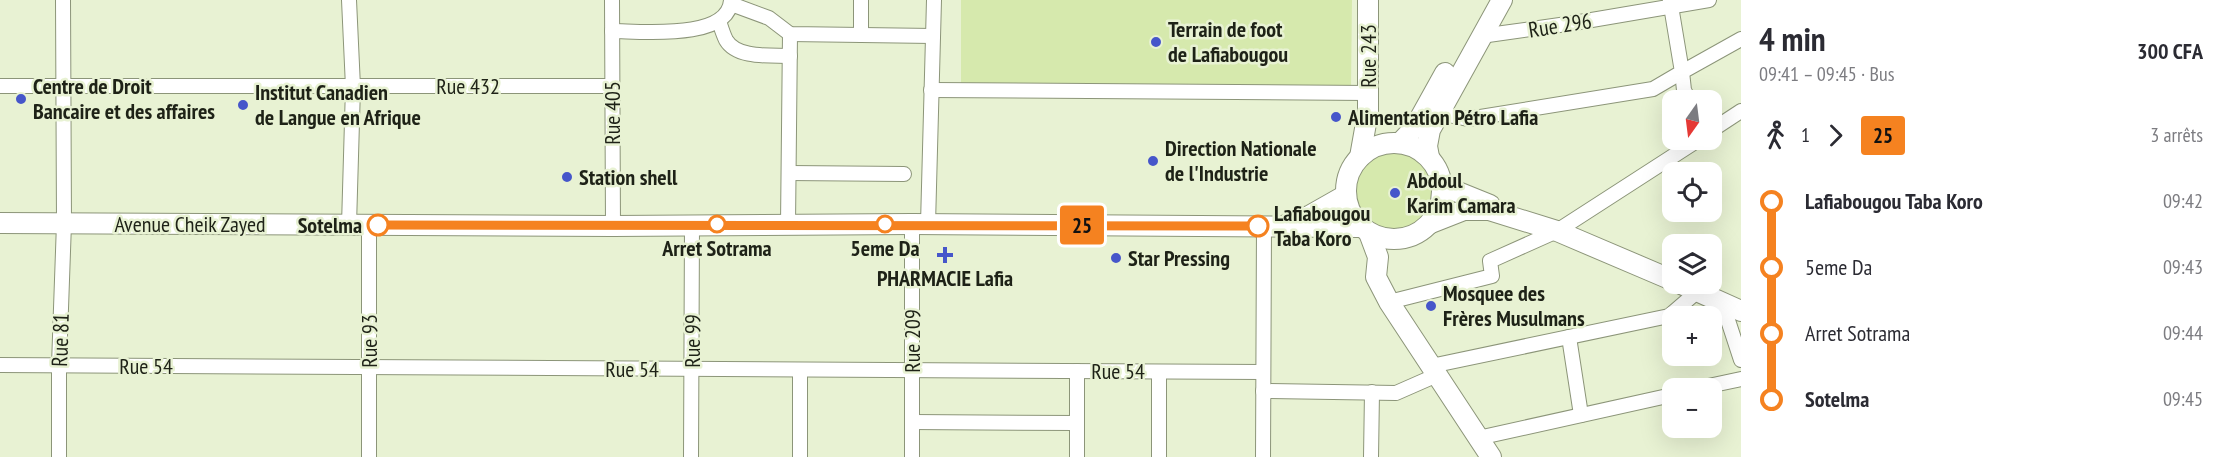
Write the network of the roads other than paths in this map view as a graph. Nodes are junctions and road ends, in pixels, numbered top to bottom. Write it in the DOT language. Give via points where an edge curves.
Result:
graph roads {
  1 [pos="63,0"];
  2 [pos="349,0"];
  3 [pos="612,0"];
  4 [pos="861,0"];
  5 [pos="933,0"];
  6 [pos="1368,0"];
  7 [pos="1486,0"];
  8 [pos="1502,0"];
  9 [pos="1709,0"];
  10 [pos="731,2"];
  11 [pos="1670,3"];
  12 [pos="719,21"];
  13 [pos="612,31"];
  14 [pos="790,34"];
  15 [pos="861,35"];
  16 [pos="933,36"];
  17 [pos="1481,36"];
  18 [pos="1741,39"];
  19 [pos="790,56"];
  20 [pos="1682,72"];
  21 [pos="0,86"];
  22 [pos="63,86"];
  23 [pos="612,86"];
  24 [pos="353,87"];
  25 [pos="931,90"];
  26 [pos="1684,90"];
  27 [pos="1368,103"];
  28 [pos="1432,111"];
  29 [pos="1741,111"];
  30 [pos="1722,123"];
  31 [pos="1397,143"];
  32 [pos="1681,150"];
  33 [pos="1360,157"];
  34 [pos="1429,157"];
  35 [pos="789,173"];
  36 [pos="904,174"];
  37 [pos="1443,186"];
  38 [pos="1346,195"];
  39 [pos="0,223"];
  40 [pos="64,223"];
  41 [pos="1431,223"];
  42 [pos="692,224"];
  43 [pos="788,224"];
  44 [pos="920,224"];
  45 [pos="349,225"];
  46 [pos="369,225"];
  47 [pos="613,226"];
  48 [pos="1272,226"];
  49 [pos="1549,228"];
  50 [pos="1365,230"];
  51 [pos="1393,240"];
  52 [pos="1378,257"];
  53 [pos="1662,276"];
  54 [pos="1685,294"];
  55 [pos="1705,294"];
  56 [pos="1389,302"];
  57 [pos="1722,302"];
  58 [pos="1741,310"];
  59 [pos="1569,337"];
  60 [pos="1741,360"];
  61 [pos="0,365"];
  62 [pos="59,365"];
  63 [pos="369,367"];
  64 [pos="692,369"];
  65 [pos="801,370"];
  66 [pos="912,370"];
  67 [pos="1434,370"];
  68 [pos="1077,371"];
  69 [pos="1159,372"];
  70 [pos="1263,372"];
  71 [pos="1741,379"];
  72 [pos="1722,383"];
  73 [pos="1263,391"];
  74 [pos="1372,392"];
  75 [pos="1662,396"];
  76 [pos="1581,415"];
  77 [pos="912,422"];
  78 [pos="1077,423"];
  79 [pos="1484,451"];
  80 [pos="59,457"];
  81 [pos="369,457"];
  82 [pos="691,457"];
  83 [pos="800,457"];
  84 [pos="912,457"];
  85 [pos="1077,457"];
  86 [pos="1159,457"];
  87 [pos="1263,457"];
  88 [pos="1371,457"];
  1 -- 22 [label="street, Rue 81"];
  2 -- 24 [label="street"];
  3 -- 13 [label="street, Rue 405"];
  4 -- 15 [label="street"];
  5 -- 16 [label="street, Rue 209"];
  6 -- 27 [label="main road, Rue 243"];
  7 -- 28 [label="main road"];
  8 -- 17 [label="main road"];
  9 -- 11 [label="street, Rue 296"];
  10 -- 12 [label="street" via="727,15"];
  10 -- 14 [label="street" via="769,18"];
  11 -- 17 [label="street, Rue 296"];
  11 -- 20 [label="street"];
  12 -- 13 [label="street" via="685,32"];
  12 -- 19 [label="street" via="727,42 739,51"];
  13 -- 23 [label="street, Rue 405"];
  14 -- 15 [label="street"];
  14 -- 19 [label="street"];
  15 -- 16 [label="street"];
  16 -- 25 [label="street, Rue 209"];
  17 -- 28 [label="main road"];
  18 -- 20 [label="street"];
  19 -- 35 [label="street"];
  20 -- 26 [label="street"];
  20 -- 28 [label="street" via="1653,89 1468,119"];
  21 -- 22 [label="street, Rue 432"];
  22 -- 24 [label="street, Rue 432"];
  22 -- 40 [label="street, Rue 81"];
  23 -- 24 [label="street, Rue 432"];
  23 -- 47 [label="street, Rue 405"];
  24 -- 45 [label="street"];
  25 -- 27 [label="street"];
  25 -- 44 [label="street, Rue 209"];
  27 -- 31 [label="main road" via="1376,125"];
  27 -- 33 [label="main road, Rue 243"];
  28 -- 31 [label="main road"];
  28 -- 34 [label="main road"];
  29 -- 30 [label="street"];
  31 -- 33 [label="main road" via="1382,144"];
  31 -- 34 [label="main road"];
  32 -- 49 [label="street"];
  33 -- 38 [label="main road" via="1346,181"];
  34 -- 37 [label="main road"];
  35 -- 36 [label="street"];
  35 -- 43 [label="street"];
  37 -- 41 [label="main road" via="1441,206"];
  37 -- 49 [label="main road"];
  38 -- 48 [label="main road, Avenue Cheik Zayed" via="1309,216"];
  38 -- 50 [label="main road" via="1350,212"];
  39 -- 40 [label="main road, Avenue Cheik Zayed"];
  40 -- 45 [label="main road, Avenue Cheik Zayed"];
  40 -- 62 [label="street, Rue 81"];
  41 -- 49 [label="main road" via="1464,210 1490,210"];
  41 -- 51 [label="main road" via="1407,238"];
  42 -- 43 [label="main road, Avenue Cheik Zayed"];
  42 -- 47 [label="main road, Avenue Cheik Zayed"];
  42 -- 64 [label="street, Rue 99"];
  43 -- 44 [label="main road, Avenue Cheik Zayed"];
  44 -- 48 [label="main road, Avenue Cheik Zayed"];
  44 -- 66 [label="street, Rue 209"];
  45 -- 46 [label="main road, Avenue Cheik Zayed"];
  46 -- 47 [label="main road, Avenue Cheik Zayed"];
  46 -- 63 [label="street, Rue 93"];
  48 -- 50 [label="main road, Avenue Cheik Zayed"];
  48 -- 70 [label="street"];
  49 -- 53 [label="main road"];
  49 -- 56 [label="street" via="1490,261 1492,276"];
  50 -- 51 [label="main road"];
  50 -- 52 [label="main road"];
  51 -- 52 [label="main road"];
  52 -- 56 [label="main road" via="1376,277"];
  54 -- 59 [label="street" via="1669,316"];
  55 -- 57 [label="main road"];
  56 -- 67 [label="main road"];
  57 -- 58 [label="main road"];
  57 -- 60 [label="street"];
  59 -- 67 [label="street"];
  59 -- 76 [label="street"];
  61 -- 62 [label="street, Rue 54"];
  62 -- 63 [label="street, Rue 54"];
  62 -- 80 [label="street, Rue 81"];
  63 -- 64 [label="street, Rue 54"];
  63 -- 81 [label="street, Rue 93"];
  64 -- 65 [label="street, Rue 54"];
  64 -- 82 [label="street, Rue 99"];
  65 -- 66 [label="street, Rue 54"];
  65 -- 83 [label="street"];
  66 -- 68 [label="street, Rue 54"];
  66 -- 77 [label="street, Rue 209"];
  67 -- 74 [label="street" via="1396,393"];
  67 -- 79 [label="main road"];
  68 -- 69 [label="street, Rue 54"];
  68 -- 78 [label="street"];
  69 -- 70 [label="street, Rue 54"];
  69 -- 86 [label="street"];
  70 -- 73 [label="street"];
  71 -- 72 [label="street"];
  73 -- 74 [label="street"];
  73 -- 87 [label="street"];
  74 -- 88 [label="street"];
  75 -- 76 [label="street"];
  76 -- 79 [label="street"];
  77 -- 78 [label="street"];
  77 -- 84 [label="street, Rue 209"];
  78 -- 85 [label="street"];
}
